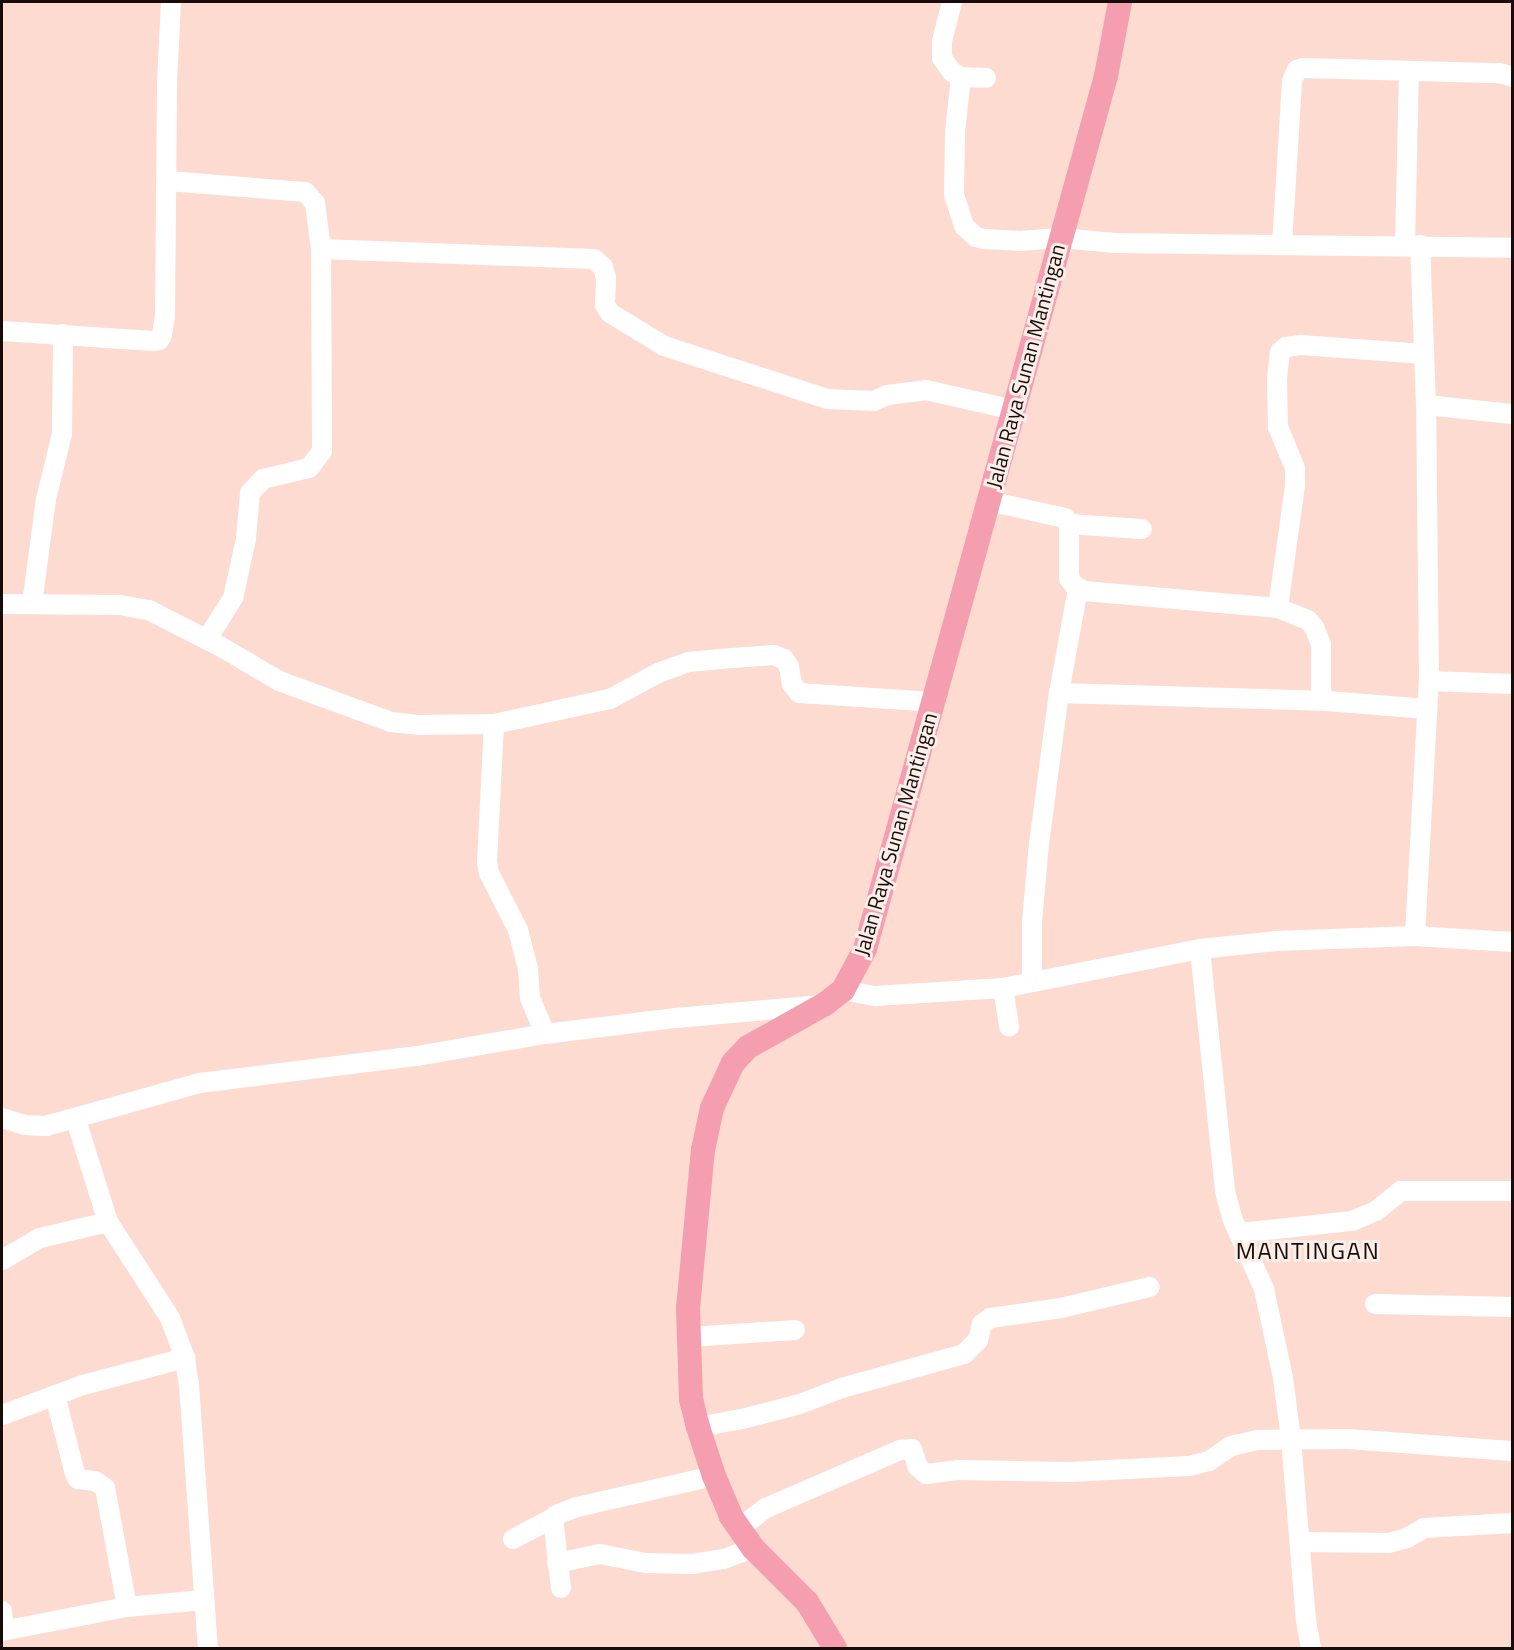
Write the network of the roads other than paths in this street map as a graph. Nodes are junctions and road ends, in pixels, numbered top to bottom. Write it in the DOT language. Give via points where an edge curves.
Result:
graph roads {
  1 [pos="171,2"];
  2 [pos="952,2"];
  3 [pos="1120,2"];
  4 [pos="1409,71"];
  5 [pos="961,77"];
  6 [pos="1512,77"];
  7 [pos="986,78"];
  8 [pos="168,181"];
  9 [pos="1060,238"];
  10 [pos="1282,245"];
  11 [pos="1413,245"];
  12 [pos="1512,248"];
  13 [pos="321,249"];
  14 [pos="2,331"];
  15 [pos="63,334"];
  16 [pos="1424,354"];
  17 [pos="1426,405"];
  18 [pos="1012,410"];
  19 [pos="1512,414"];
  20 [pos="988,501"];
  21 [pos="1069,524"];
  22 [pos="1142,529"];
  23 [pos="1078,588"];
  24 [pos="2,604"];
  25 [pos="32,604"];
  26 [pos="1278,608"];
  27 [pos="207,639"];
  28 [pos="1429,681"];
  29 [pos="1512,684"];
  30 [pos="1059,693"];
  31 [pos="1327,701"];
  32 [pos="933,702"];
  33 [pos="1427,709"];
  34 [pos="494,724"];
  35 [pos="1415,936"];
  36 [pos="1512,942"];
  37 [pos="1200,949"];
  38 [pos="1032,982"];
  39 [pos="1003,988"];
  40 [pos="834,997"];
  41 [pos="1009,1027"];
  42 [pos="545,1034"];
  43 [pos="2,1118"];
  44 [pos="76,1120"];
  45 [pos="1512,1191"];
  46 [pos="108,1222"];
  47 [pos="1239,1233"];
  48 [pos="2,1260"];
  49 [pos="1150,1287"];
  50 [pos="1374,1304"];
  51 [pos="1512,1307"];
  52 [pos="795,1330"];
  53 [pos="689,1338"];
  54 [pos="185,1358"];
  55 [pos="55,1395"];
  56 [pos="2,1415"];
  57 [pos="698,1427"];
  58 [pos="1291,1439"];
  59 [pos="1512,1451"];
  60 [pos="714,1476"];
  61 [pos="553,1518"];
  62 [pos="1512,1523"];
  63 [pos="740,1528"];
  64 [pos="513,1539"];
  65 [pos="1300,1542"];
  66 [pos="753,1548"];
  67 [pos="557,1563"];
  68 [pos="561,1588"];
  69 [pos="203,1600"];
  70 [pos="127,1607"];
  71 [pos="2,1624"];
  72 [pos="208,1648"];
  73 [pos="835,1648"];
  74 [pos="1311,1648"];
  1 -- 8 [label="street"];
  2 -- 5 [label="street" via="940,51 946,67"];
  3 -- 9 [label="main road, Jalan Raya Sunan Mantingan" via="1106,76"];
  4 -- 6 [label="street"];
  4 -- 10 [label="street" via="1303,68 1293,75"];
  4 -- 11 [label="street"];
  5 -- 7 [label="street"];
  5 -- 9 [label="street" via="954,195 964,226 984,240"];
  8 -- 13 [label="street" via="305,192 315,203"];
  8 -- 15 [label="street" via="165,317 159,340"];
  9 -- 10 [label="street" via="1115,243"];
  9 -- 18 [label="main road, Jalan Raya Sunan Mantingan"];
  10 -- 11 [label="street"];
  11 -- 12 [label="street"];
  11 -- 16 [label="street"];
  13 -- 18 [label="street" via="594,259 603,267 605,305 610,313 664,346 827,399 874,401 887,395 926,390"];
  13 -- 27 [label="street" via="322,451 309,468 263,479 250,493 246,538 233,598"];
  14 -- 15 [label="street"];
  15 -- 25 [label="street" via="62,434 46,499"];
  16 -- 17 [label="street"];
  16 -- 26 [label="street" via="1300,345 1280,352 1278,427 1295,468 1295,485"];
  17 -- 19 [label="street"];
  17 -- 28 [label="street"];
  18 -- 20 [label="main road, Jalan Raya Sunan Mantingan"];
  20 -- 21 [label="street" via="1061,515"];
  20 -- 32 [label="main road, Jalan Raya Sunan Mantingan"];
  21 -- 22 [label="street"];
  21 -- 23 [label="street" via="1069,578"];
  23 -- 26 [label="street"];
  23 -- 30 [label="street"];
  24 -- 25 [label="street"];
  25 -- 27 [label="street" via="120,605 149,610"];
  26 -- 31 [label="street" via="1308,620 1319,636 1321,694"];
  27 -- 34 [label="street" via="279,681 391,722"];
  28 -- 29 [label="street"];
  28 -- 33 [label="street"];
  30 -- 31 [label="street"];
  30 -- 38 [label="street" via="1039,844 1032,922"];
  31 -- 33 [label="street"];
  32 -- 34 [label="street" via="799,693 784,659 764,656 688,662 610,699"];
  32 -- 40 [label="main road, Jalan Raya Sunan Mantingan" via="865,949"];
  33 -- 35 [label="street"];
  34 -- 42 [label="street" via="487,862 518,930 528,969 530,998"];
  35 -- 36 [label="street"];
  35 -- 37 [label="street" via="1308,939"];
  37 -- 38 [label="street"];
  37 -- 47 [label="street" via="1223,1181"];
  38 -- 39 [label="street"];
  39 -- 40 [label="street"];
  39 -- 41 [label="street"];
  40 -- 42 [label="street"];
  40 -- 53 [label="main road" via="748,1047 733,1063 712,1108 696,1206"];
  42 -- 44 [label="street" via="417,1056 200,1083"];
  43 -- 44 [label="street" via="46,1126"];
  44 -- 46 [label="street"];
  45 -- 47 [label="street" via="1401,1191 1376,1211 1352,1221"];
  46 -- 48 [label="street" via="40,1238"];
  46 -- 54 [label="street" via="170,1318"];
  47 -- 58 [label="street" via="1264,1289 1283,1377"];
  49 -- 57 [label="street" via="1061,1308 990,1318 982,1324 978,1340 964,1354 842,1388 800,1404"];
  50 -- 51 [label="street"];
  52 -- 53 [label="street"];
  53 -- 57 [label="main road" via="691,1399"];
  54 -- 55 [label="street"];
  54 -- 69 [label="street"];
  55 -- 56 [label="street"];
  55 -- 70 [label="street" via="75,1474 78,1479 95,1481 105,1488"];
  57 -- 60 [label="main road"];
  58 -- 59 [label="street" via="1348,1439"];
  58 -- 63 [label="street" via="1231,1446 1209,1461 1189,1466 1069,1472 958,1470 926,1474 918,1467 912,1449 900,1450 766,1508"];
  58 -- 65 [label="street"];
  60 -- 61 [label="street" via="577,1507"];
  60 -- 63 [label="main road"];
  61 -- 64 [label="street"];
  61 -- 67 [label="street"];
  62 -- 65 [label="street" via="1424,1528 1389,1544"];
  63 -- 66 [label="main road"];
  65 -- 74 [label="street"];
  66 -- 67 [label="street" via="724,1559 692,1564 645,1563 600,1554"];
  66 -- 73 [label="main road" via="807,1602"];
  67 -- 68 [label="street"];
  69 -- 70 [label="street"];
  69 -- 72 [label="street"];
  70 -- 71 [label="street"];
}
